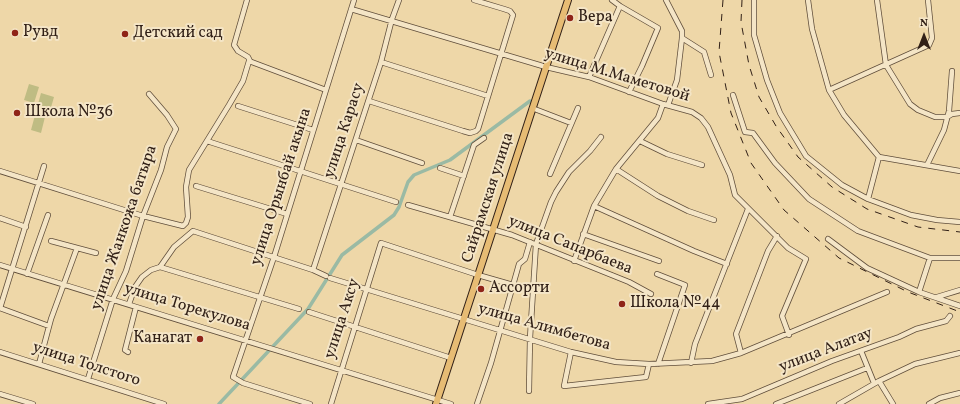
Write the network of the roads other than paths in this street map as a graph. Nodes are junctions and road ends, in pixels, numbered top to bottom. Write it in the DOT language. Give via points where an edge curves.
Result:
graph roads {
  1 [pos="247,0"];
  2 [pos="354,0"];
  3 [pos="399,0"];
  4 [pos="474,0"];
  5 [pos="568,0"];
  6 [pos="612,0"];
  7 [pos="666,0"];
  8 [pos="754,0"];
  9 [pos="808,0"];
  10 [pos="877,0"];
  11 [pos="928,0"];
  12 [pos="620,6"];
  13 [pos="351,9"];
  14 [pos="392,19"];
  15 [pos="682,38"];
  16 [pos="502,53"];
  17 [pos="250,61"];
  18 [pos="381,62"];
  19 [pos="886,65"];
  20 [pos="546,67"];
  21 [pos="952,71"];
  22 [pos="711,75"];
  23 [pos="589,77"];
  24 [pos="326,90"];
  25 [pos="829,90"];
  26 [pos="628,92"];
  27 [pos="149,94"];
  28 [pos="733,95"];
  29 [pos="488,96"];
  30 [pos="369,100"];
  31 [pos="666,105"];
  32 [pos="238,106"];
  33 [pos="532,108"];
  34 [pos="578,108"];
  35 [pos="960,113"];
  36 [pos="947,117"];
  37 [pos="571,123"];
  38 [pos="314,130"];
  39 [pos="600,137"];
  40 [pos="484,138"];
  41 [pos="356,140"];
  42 [pos="207,141"];
  43 [pos="640,141"];
  44 [pos="879,157"];
  45 [pos="422,163"];
  46 [pos="927,164"];
  47 [pos="702,165"];
  48 [pos="44,166"];
  49 [pos="440,168"];
  50 [pos="616,169"];
  51 [pos="0,171"];
  52 [pos="960,171"];
  53 [pos="300,172"];
  54 [pos="550,174"];
  55 [pos="464,176"];
  56 [pos="39,183"];
  57 [pos="342,184"];
  58 [pos="196,186"];
  59 [pos="868,199"];
  60 [pos="396,202"];
  61 [pos="408,205"];
  62 [pos="594,206"];
  63 [pos="748,209"];
  64 [pos="287,214"];
  65 [pos="48,215"];
  66 [pos="144,216"];
  67 [pos="450,217"];
  68 [pos="0,218"];
  69 [pos="714,220"];
  70 [pos="960,222"];
  71 [pos="26,227"];
  72 [pos="493,228"];
  73 [pos="583,234"];
  74 [pos="777,236"];
  75 [pos="828,239"];
  76 [pos="51,240"];
  77 [pos="530,242"];
  78 [pos="536,244"];
  79 [pos="77,248"];
  80 [pos="96,253"];
  81 [pos="274,257"];
  82 [pos="930,258"];
  83 [pos="960,258"];
  84 [pos="574,261"];
  85 [pos="658,262"];
  86 [pos="726,264"];
  87 [pos="0,265"];
  88 [pos="160,267"];
  89 [pos="13,269"];
  90 [pos="313,270"];
  91 [pos="27,274"];
  92 [pos="657,274"];
  93 [pos="478,275"];
  94 [pos="63,284"];
  95 [pos="513,285"];
  96 [pos="367,289"];
  97 [pos="960,290"];
  98 [pos="887,292"];
  99 [pos="919,292"];
  100 [pos="651,294"];
  101 [pos="260,297"];
  102 [pos="937,297"];
  103 [pos="113,299"];
  104 [pos="129,304"];
  105 [pos="136,306"];
  106 [pos="960,306"];
  107 [pos="0,308"];
  108 [pos="299,309"];
  109 [pos="309,312"];
  110 [pos="950,316"];
  111 [pos="463,319"];
  112 [pos="50,326"];
  113 [pos="355,327"];
  114 [pos="500,330"];
  115 [pos="789,335"];
  116 [pos="530,338"];
  117 [pos="245,339"];
  118 [pos="860,351"];
  119 [pos="0,352"];
  120 [pos="128,352"];
  121 [pos="571,352"];
  122 [pos="742,352"];
  123 [pos="960,354"];
  124 [pos="451,358"];
  125 [pos="690,363"];
  126 [pos="39,364"];
  127 [pos="649,364"];
  128 [pos="658,364"];
  129 [pos="867,368"];
  130 [pos="341,370"];
  131 [pos="88,379"];
  132 [pos="877,382"];
  133 [pos="529,391"];
  134 [pos="0,394"];
  135 [pos="960,394"];
  136 [pos="146,398"];
  137 [pos="437,402"];
  138 [pos="33,404"];
  139 [pos="144,404"];
  140 [pos="164,404"];
  141 [pos="310,404"];
  142 [pos="331,404"];
  143 [pos="451,404"];
  144 [pos="477,404"];
  145 [pos="708,404"];
  146 [pos="776,404"];
  147 [pos="839,404"];
  148 [pos="893,404"];
  149 [pos="929,404"];
  1 -- 17 [label="street" via="234,41 236,48"];
  2 -- 13 [label="street, улица Орынбай акына"];
  3 -- 14 [label="street, улица Карасу"];
  4 -- 16 [label="street" via="510,11 512,15"];
  5 -- 20 [label="main road, Сайрамская улица"];
  6 -- 12 [label="street"];
  7 -- 15 [label="street" via="682,31"];
  8 -- 59 [label="street" via="756,42 780,114 806,156 842,185"];
  9 -- 25 [label="street" via="812,30"];
  10 -- 19 [label="street"];
  11 -- 19 [label="street" via="932,42"];
  12 -- 23 [label="street"];
  12 -- 26 [label="street" via="658,28"];
  13 -- 14 [label="street, улица М.Маметовой"];
  13 -- 24 [label="street, улица Орынбай акына"];
  14 -- 16 [label="street, улица М.Маметовой"];
  14 -- 18 [label="street, улица Карасу"];
  15 -- 22 [label="street" via="704,52"];
  15 -- 31 [label="street" via="677,80"];
  16 -- 20 [label="street, улица М.Маметовой"];
  16 -- 29 [label="street"];
  17 -- 24 [label="street"];
  17 -- 42 [label="street" via="243,81"];
  18 -- 29 [label="street"];
  18 -- 30 [label="street, улица Карасу"];
  19 -- 25 [label="street"];
  19 -- 36 [label="street" via="910,104 935,117"];
  20 -- 23 [label="street, улица М.Маметовой"];
  20 -- 33 [label="main road, Сайрамская улица"];
  21 -- 36 [label="street"];
  23 -- 26 [label="street, улица М.Маметовой"];
  24 -- 38 [label="street, улица Орынбай акына"];
  25 -- 44 [label="street" via="844,115"];
  26 -- 31 [label="street, улица М.Маметовой"];
  27 -- 66 [label="street, улица Жанкожа батыра" via="176,129 167,147 162,170"];
  28 -- 82 [label="street" via="745,132 753,133 774,163 809,199 858,231"];
  29 -- 30 [label="street" via="478,129 474,132 463,131"];
  30 -- 41 [label="street, улица Карасу"];
  31 -- 43 [label="street"];
  31 -- 63 [label="street, улица М.Маметовой" via="692,112 701,118 708,127 730,175 735,196"];
  32 -- 38 [label="street"];
  33 -- 37 [label="street"];
  33 -- 72 [label="main road, Сайрамская улица"];
  34 -- 37 [label="street"];
  35 -- 36 [label="street"];
  36 -- 46 [label="street" via="944,130"];
  37 -- 54 [label="street"];
  38 -- 53 [label="street, улица Орынбай акына"];
  39 -- 78 [label="street" via="569,172 556,192"];
  40 -- 55 [label="street" via="474,145"];
  41 -- 45 [label="street"];
  41 -- 57 [label="street, улица Карасу"];
  42 -- 53 [label="street"];
  42 -- 66 [label="street" via="190,170 186,188 186,223 178,227"];
  43 -- 47 [label="street" via="667,154"];
  43 -- 50 [label="street"];
  44 -- 46 [label="street"];
  44 -- 59 [label="street"];
  46 -- 52 [label="street"];
  48 -- 56 [label="street"];
  49 -- 55 [label="street"];
  50 -- 62 [label="street"];
  50 -- 69 [label="street" via="658,196"];
  51 -- 56 [label="street"];
  53 -- 57 [label="street"];
  53 -- 64 [label="street, улица Орынбай акына"];
  55 -- 67 [label="street"];
  56 -- 66 [label="street"];
  56 -- 71 [label="street"];
  57 -- 60 [label="street"];
  57 -- 90 [label="street, улица Карасу"];
  58 -- 64 [label="street"];
  59 -- 70 [label="street" via="911,215"];
  61 -- 67 [label="street, улица Сапарбаева"];
  62 -- 73 [label="street"];
  62 -- 86 [label="street"];
  63 -- 74 [label="street, улица М.Маметовой"];
  63 -- 86 [label="street"];
  64 -- 81 [label="street, улица Орынбай акына"];
  65 -- 91 [label="street"];
  66 -- 103 [label="street, улица Жанкожа батыра" via="126,271"];
  67 -- 72 [label="street, улица Сапарбаева"];
  68 -- 71 [label="street"];
  71 -- 89 [label="street"];
  72 -- 77 [label="street, улица Сапарбаева"];
  72 -- 93 [label="main road, Сайрамская улица"];
  73 -- 84 [label="street"];
  73 -- 85 [label="street"];
  74 -- 115 [label="street, улица М.Маметовой" via="788,248 806,259 782,316"];
  74 -- 122 [label="street" via="768,251 736,334"];
  75 -- 99 [label="street" via="867,268"];
  76 -- 79 [label="street"];
  77 -- 78 [label="street, улица Сапарбаева"];
  77 -- 95 [label="street" via="525,259 519,264"];
  78 -- 84 [label="street, улица Сапарбаева"];
  78 -- 116 [label="street"];
  79 -- 80 [label="street"];
  79 -- 94 [label="street"];
  81 -- 88 [label="street, улица Алимбетова" via="193,232 174,246"];
  81 -- 90 [label="street, улица Алимбетова"];
  81 -- 101 [label="street, улица Орынбай акына"];
  82 -- 83 [label="street"];
  82 -- 99 [label="street"];
  84 -- 100 [label="street, улица Сапарбаева" via="629,282"];
  86 -- 125 [label="street"];
  87 -- 89 [label="street, улица Торекулова"];
  88 -- 101 [label="street"];
  88 -- 104 [label="street" via="142,277"];
  89 -- 91 [label="street, улица Торекулова"];
  89 -- 107 [label="street"];
  90 -- 96 [label="street, улица Алимбетова"];
  91 -- 94 [label="street, улица Торекулова"];
  92 -- 128 [label="street" via="685,285"];
  93 -- 95 [label="street"];
  93 -- 96 [label="street, улица Аксу" via="381,243"];
  93 -- 111 [label="main road, Сайрамская улица"];
  94 -- 103 [label="street, улица Торекулова"];
  94 -- 112 [label="street"];
  95 -- 114 [label="street"];
  96 -- 111 [label="street, улица Алимбетова"];
  96 -- 113 [label="street, улица Аксу"];
  97 -- 102 [label="street"];
  98 -- 115 [label="street, улица Алимбетова"];
  99 -- 102 [label="street"];
  101 -- 108 [label="street"];
  101 -- 117 [label="street, улица Орынбай акына"];
  102 -- 106 [label="street"];
  103 -- 104 [label="street, улица Торекулова"];
  103 -- 131 [label="street, улица Жанкожа батыра"];
  104 -- 105 [label="street, улица Торекулова"];
  105 -- 117 [label="street, улица Торекулова"];
  105 -- 120 [label="street" via="125,350"];
  107 -- 112 [label="street"];
  109 -- 113 [label="street"];
  110 -- 118 [label="street, улица Алатау" via="946,321 916,329"];
  111 -- 114 [label="street, улица Алимбетова"];
  111 -- 124 [label="main road, Сайрамская улица"];
  112 -- 126 [label="street"];
  113 -- 124 [label="street"];
  113 -- 130 [label="street, улица Аксу"];
  114 -- 116 [label="street, улица Алимбетова"];
  114 -- 144 [label="street"];
  115 -- 122 [label="street, улица Алимбетова"];
  116 -- 121 [label="street, улица Алимбетова"];
  116 -- 133 [label="street"];
  117 -- 130 [label="street, улица Торекулова"];
  117 -- 141 [label="street, улица Орынбай акына" via="233,377 235,380"];
  118 -- 129 [label="street"];
  118 -- 145 [label="street, улица Алатау" via="742,399"];
  119 -- 126 [label="street, улица Толстого"];
  121 -- 127 [label="street, улица Алимбетова" via="616,362"];
  121 -- 127 [label="street" via="564,386 646,377"];
  122 -- 125 [label="street, улица Алимбетова" via="712,361"];
  123 -- 132 [label="street" via="915,364"];
  124 -- 137 [label="main road, Сайрамская улица"];
  125 -- 128 [label="street, улица Алимбетова"];
  126 -- 131 [label="street, улица Толстого"];
  127 -- 128 [label="street, улица Алимбетова"];
  129 -- 132 [label="street"];
  129 -- 146 [label="street"];
  130 -- 137 [label="street, улица Торекулова"];
  130 -- 142 [label="street, улица Аксу"];
  131 -- 136 [label="street, улица Толстого"];
  132 -- 147 [label="street"];
  132 -- 148 [label="street"];
  134 -- 138 [label="street"];
  135 -- 149 [label="street" via="940,398"];
  136 -- 139 [label="street"];
  136 -- 140 [label="street, улица Толстого"];
  137 -- 143 [label="street, улица Торекулова"];
}
